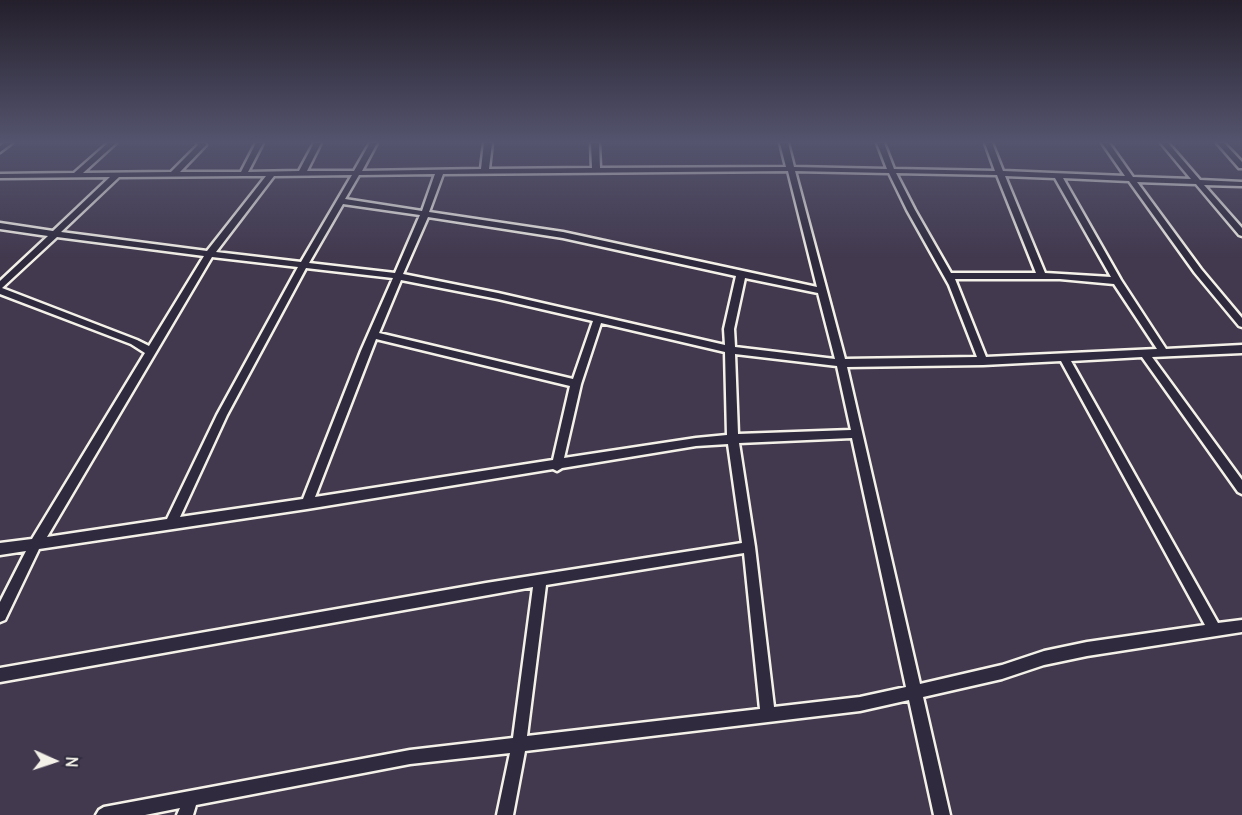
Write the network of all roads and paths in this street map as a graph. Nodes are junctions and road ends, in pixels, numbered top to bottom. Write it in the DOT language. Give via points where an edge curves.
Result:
graph roads {
  1 [pos="111,181"];
  2 [pos="265,181"];
  3 [pos="353,181"];
  4 [pos="437,181"];
  5 [pos="794,181"];
  6 [pos="896,181"];
  7 [pos="1003,181"];
  8 [pos="1061,181"];
  9 [pos="1132,181"];
  10 [pos="1196,181"];
  11 [pos="1242,184"];
  12 [pos="342,201"];
  13 [pos="426,213"];
  14 [pos="0,226"];
  15 [pos="1242,233"];
  16 [pos="55,234"];
  17 [pos="210,253"];
  18 [pos="304,264"];
  19 [pos="741,274"];
  20 [pos="397,276"];
  21 [pos="949,276"];
  22 [pos="1042,276"];
  23 [pos="1118,281"];
  24 [pos="2,283"];
  25 [pos="0,291"];
  26 [pos="821,291"];
  27 [pos="598,319"];
  28 [pos="1242,324"];
  29 [pos="373,335"];
  30 [pos="1242,349"];
  31 [pos="730,350"];
  32 [pos="151,352"];
  33 [pos="1164,353"];
  34 [pos="1145,354"];
  35 [pos="1064,357"];
  36 [pos="982,361"];
  37 [pos="841,363"];
  38 [pos="576,384"];
  39 [pos="857,434"];
  40 [pos="733,438"];
  41 [pos="556,466"];
  42 [pos="1242,489"];
  43 [pos="307,504"];
  44 [pos="171,524"];
  45 [pos="35,545"];
  46 [pos="749,547"];
  47 [pos="0,549"];
  48 [pos="540,580"];
  49 [pos="0,616"];
  50 [pos="1242,626"];
  51 [pos="1215,630"];
  52 [pos="0,675"];
  53 [pos="913,692"];
  54 [pos="768,713"];
  55 [pos="519,744"];
  56 [pos="191,798"];
  57 [pos="104,815"];
  58 [pos="185,815"];
  59 [pos="505,815"];
  60 [pos="942,815"];
  1 -- 16 [label="street"];
  2 -- 17 [label="street"];
  3 -- 12 [label="street"];
  4 -- 13 [label="street"];
  5 -- 26 [label="street"];
  6 -- 21 [label="street"];
  7 -- 22 [label="street"];
  8 -- 23 [label="street"];
  9 -- 28 [label="street"];
  10 -- 11 [label="street"];
  10 -- 15 [label="street"];
  12 -- 13 [label="street"];
  12 -- 18 [label="street"];
  13 -- 19 [label="street" via="563,235"];
  13 -- 20 [label="street"];
  14 -- 16 [label="street"];
  16 -- 17 [label="street"];
  16 -- 24 [label="street"];
  17 -- 18 [label="street"];
  17 -- 32 [label="street"];
  18 -- 20 [label="street"];
  18 -- 44 [label="street" via="222,415"];
  19 -- 26 [label="street"];
  19 -- 31 [label="street" via="729,329"];
  20 -- 27 [label="street"];
  20 -- 29 [label="street"];
  21 -- 22 [label="street"];
  21 -- 36 [label="street"];
  22 -- 23 [label="street"];
  23 -- 33 [label="street"];
  25 -- 32 [label="street"];
  26 -- 37 [label="street"];
  27 -- 31 [label="street"];
  27 -- 38 [label="street"];
  29 -- 38 [label="street"];
  29 -- 43 [label="street"];
  30 -- 33 [label="street"];
  31 -- 37 [label="street"];
  31 -- 40 [label="street"];
  32 -- 45 [label="street"];
  33 -- 34 [label="street"];
  34 -- 35 [label="street"];
  34 -- 42 [label="street"];
  35 -- 36 [label="street"];
  35 -- 51 [label="street"];
  36 -- 37 [label="street"];
  37 -- 39 [label="street"];
  38 -- 41 [label="street"];
  39 -- 40 [label="street"];
  39 -- 53 [label="street"];
  40 -- 41 [label="street"];
  40 -- 46 [label="street"];
  41 -- 43 [label="street"];
  43 -- 44 [label="street"];
  44 -- 45 [label="street"];
  45 -- 47 [label="street"];
  45 -- 49 [label="street"];
  46 -- 48 [label="street"];
  46 -- 54 [label="street"];
  48 -- 52 [label="street"];
  48 -- 55 [label="street"];
  50 -- 51 [label="street"];
  51 -- 53 [label="street" via="1087,649"];
  53 -- 54 [label="street" via="860,704"];
  53 -- 60 [label="street"];
  54 -- 55 [label="street"];
  55 -- 56 [label="street" via="410,757"];
  55 -- 59 [label="street"];
  56 -- 57 [label="street"];
  56 -- 58 [label="street"];
}
